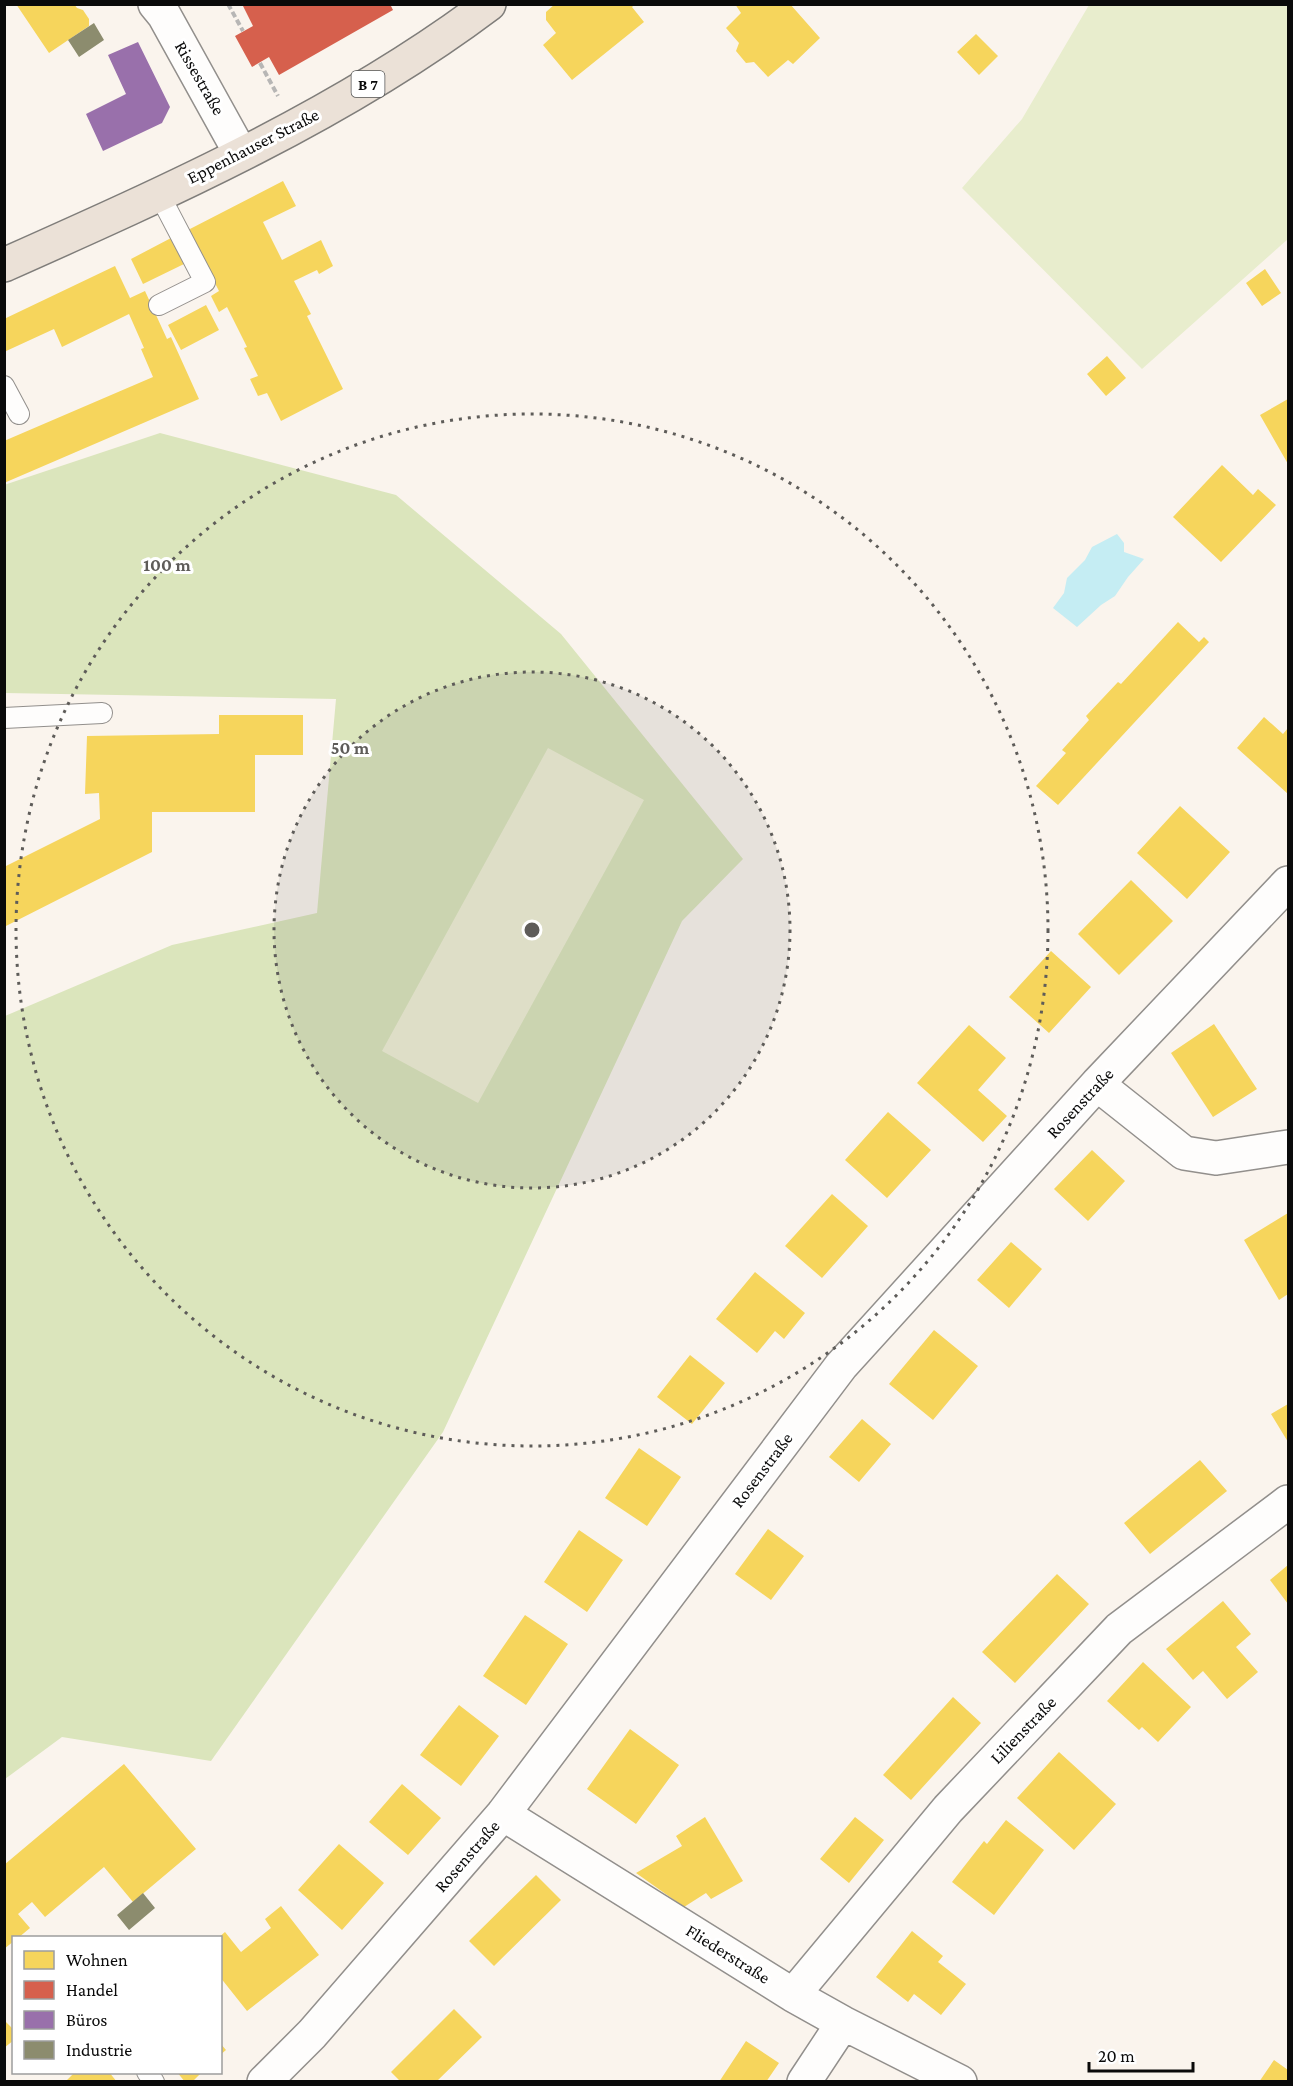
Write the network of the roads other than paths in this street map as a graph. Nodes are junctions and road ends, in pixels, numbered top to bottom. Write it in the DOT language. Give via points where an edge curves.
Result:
graph roads {
  1 [pos="155,4"];
  2 [pos="489,4"];
  3 [pos="241,154"];
  4 [pos="159,194"];
  5 [pos="4,265"];
  6 [pos="159,305"];
  7 [pos="4,386"];
  8 [pos="19,414"];
  9 [pos="102,713"];
  10 [pos="4,718"];
  11 [pos="1288,883"];
  12 [pos="1097,1084"];
  13 [pos="1288,1147"];
  14 [pos="1288,1502"];
  15 [pos="503,1814"];
  16 [pos="793,1995"];
  17 [pos="843,2023"];
  18 [pos="264,2082"];
  19 [pos="804,2082"];
  20 [pos="960,2082"];
  1 -- 3 [label="street, Rissestraße"];
  2 -- 3 [label="main road, Eppenhauser Straße / B 7" via="375,80"];
  3 -- 4 [label="main road, Eppenhauser Straße / B 7"];
  4 -- 5 [label="main road, Eppenhauser Straße / B 7"];
  4 -- 6 [label="lane" via="205,282"];
  7 -- 8 [label="lane"];
  9 -- 10 [label="lane"];
  11 -- 12 [label="street, Rosenstraße"];
  12 -- 13 [label="street" via="1184,1153 1216,1158"];
  12 -- 15 [label="street, Rosenstraße" via="840,1366"];
  14 -- 16 [label="street, Lilienstraße" via="1119,1629 948,1809"];
  15 -- 16 [label="street, Fliederstraße"];
  15 -- 18 [label="street, Rosenstraße" via="312,2034"];
  16 -- 17 [label="street, Fliederstraße"];
  17 -- 19 [label="street"];
  17 -- 20 [label="street, Fliederstraße"];
}
